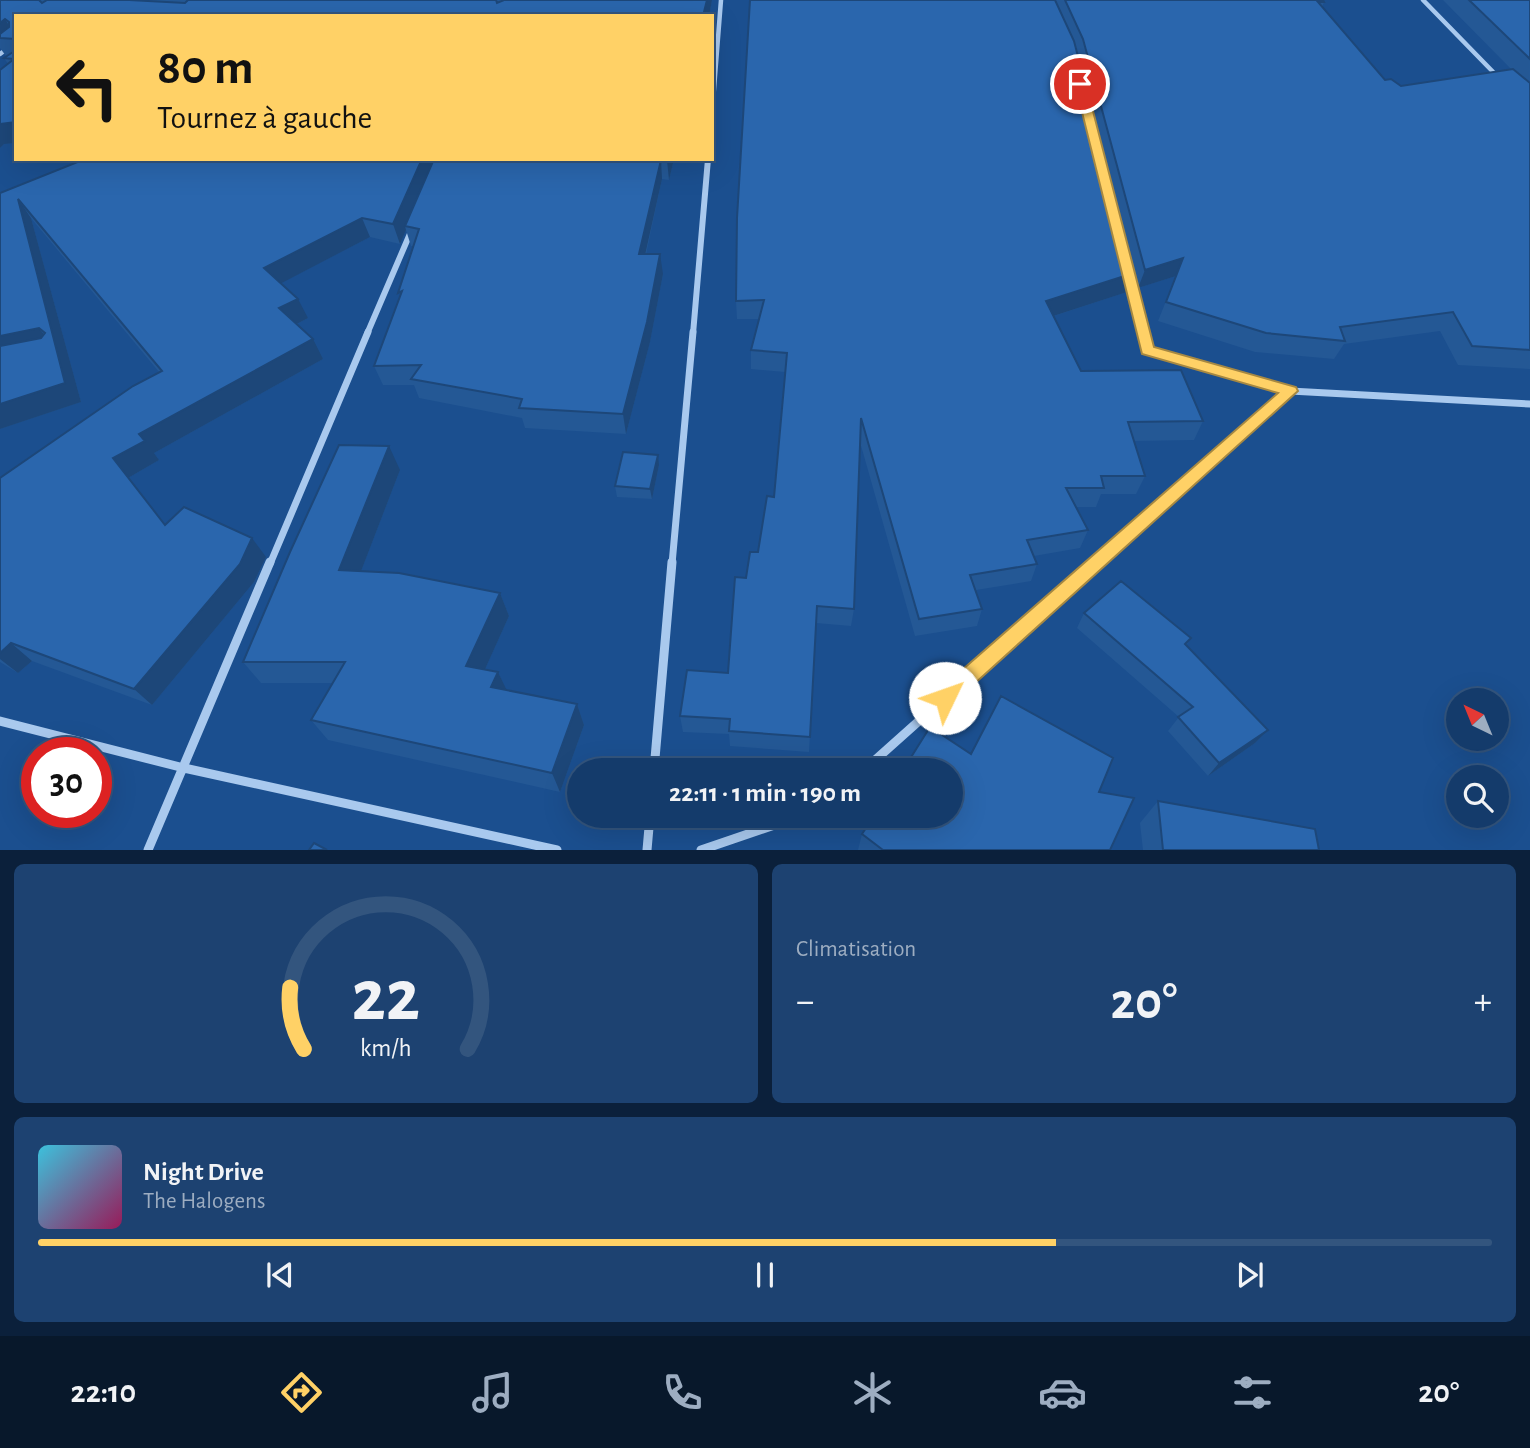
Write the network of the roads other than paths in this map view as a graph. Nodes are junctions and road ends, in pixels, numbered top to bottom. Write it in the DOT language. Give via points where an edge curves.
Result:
graph roads {
  1 [pos="721,0"];
  2 [pos="1423,0"];
  3 [pos="1500,79"];
  4 [pos="714,89"];
  5 [pos="708,161"];
  6 [pos="415,223"];
  7 [pos="1128,271"];
  8 [pos="1290,391"];
  9 [pos="1530,404"];
  10 [pos="0,722"];
  11 [pos="655,758"];
  12 [pos="877,758"];
  13 [pos="184,768"];
  14 [pos="649,828"];
  15 [pos="765,828"];
  16 [pos="148,849"];
  17 [pos="557,849"];
  18 [pos="647,849"];
  19 [pos="701,849"];
  1 -- 4 [label="street"];
  2 -- 3 [label="street"];
  5 -- 11 [label="street"];
  6 -- 13 [label="street"];
  7 -- 8 [label="street" via="1148,351"];
  8 -- 9 [label="street"];
  8 -- 12 [label="street"];
  10 -- 13 [label="street"];
  13 -- 16 [label="street"];
  13 -- 17 [label="street"];
  14 -- 18 [label="street"];
  15 -- 19 [label="street"];
}
